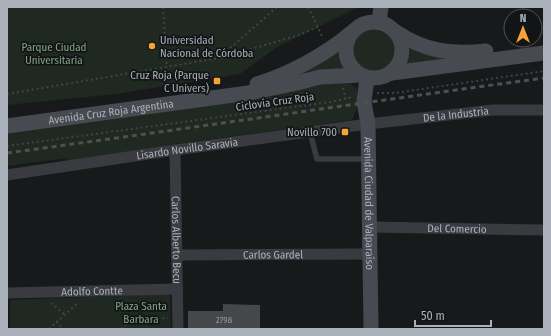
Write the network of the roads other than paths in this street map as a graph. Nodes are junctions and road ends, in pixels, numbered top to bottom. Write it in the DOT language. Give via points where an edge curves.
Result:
graph roads {
  1 [pos="381,7"];
  2 [pos="379,22"];
  3 [pos="396,32"];
  4 [pos="351,33"];
  5 [pos="544,46"];
  6 [pos="392,73"];
  7 [pos="363,76"];
  8 [pos="216,97"];
  9 [pos="544,110"];
  10 [pos="368,124"];
  11 [pos="7,126"];
  12 [pos="310,132"];
  13 [pos="175,150"];
  14 [pos="368,159"];
  15 [pos="7,175"];
  16 [pos="370,227"];
  17 [pos="544,230"];
  18 [pos="370,254"];
  19 [pos="177,255"];
  20 [pos="177,289"];
  21 [pos="7,293"];
  22 [pos="178,323"];
  23 [pos="371,329"];
  1 -- 2 [label="main road"];
  2 -- 3 [label="main road"];
  2 -- 4 [label="main road" via="361,25"];
  3 -- 5 [label="main road" via="411,41 444,52 472,53"];
  3 -- 6 [label="main road" via="402,43 402,56"];
  4 -- 7 [label="main road" via="346,44 346,56 351,67"];
  4 -- 8 [label="main road, Avenida Cruz Roja Argentina" via="318,57 290,71"];
  5 -- 6 [label="main road"];
  6 -- 7 [label="main road" via="373,79"];
  7 -- 8 [label="main road, Avenida Cruz Roja Argentina" via="320,77 248,93"];
  7 -- 10 [label="main road, Avenida Ciudad de Valparaíso"];
  8 -- 11 [label="main road, Avenida Cruz Roja Argentina"];
  9 -- 10 [label="street, De la Industria" via="493,110"];
  10 -- 12 [label="street, Lisardo Novillo Saravia"];
  10 -- 14 [label="main road, Avenida Ciudad de Valparaíso"];
  12 -- 13 [label="street, Lisardo Novillo Saravia"];
  12 -- 14 [label="lane" via="317,159"];
  13 -- 15 [label="street, Lisardo Novillo Saravia"];
  13 -- 19 [label="street, Carlos Alberto Becu"];
  14 -- 16 [label="main road, Avenida Ciudad de Valparaíso"];
  16 -- 17 [label="street, Del Comercio"];
  16 -- 18 [label="main road, Avenida Ciudad de Valparaíso"];
  18 -- 19 [label="street, Carlos Gardel"];
  18 -- 23 [label="main road, Avenida Ciudad de Valparaíso"];
  19 -- 20 [label="street, Carlos Alberto Becu"];
  20 -- 21 [label="street, Adolfo Contte"];
  20 -- 22 [label="street, Carlos Alberto Becu"];
}
